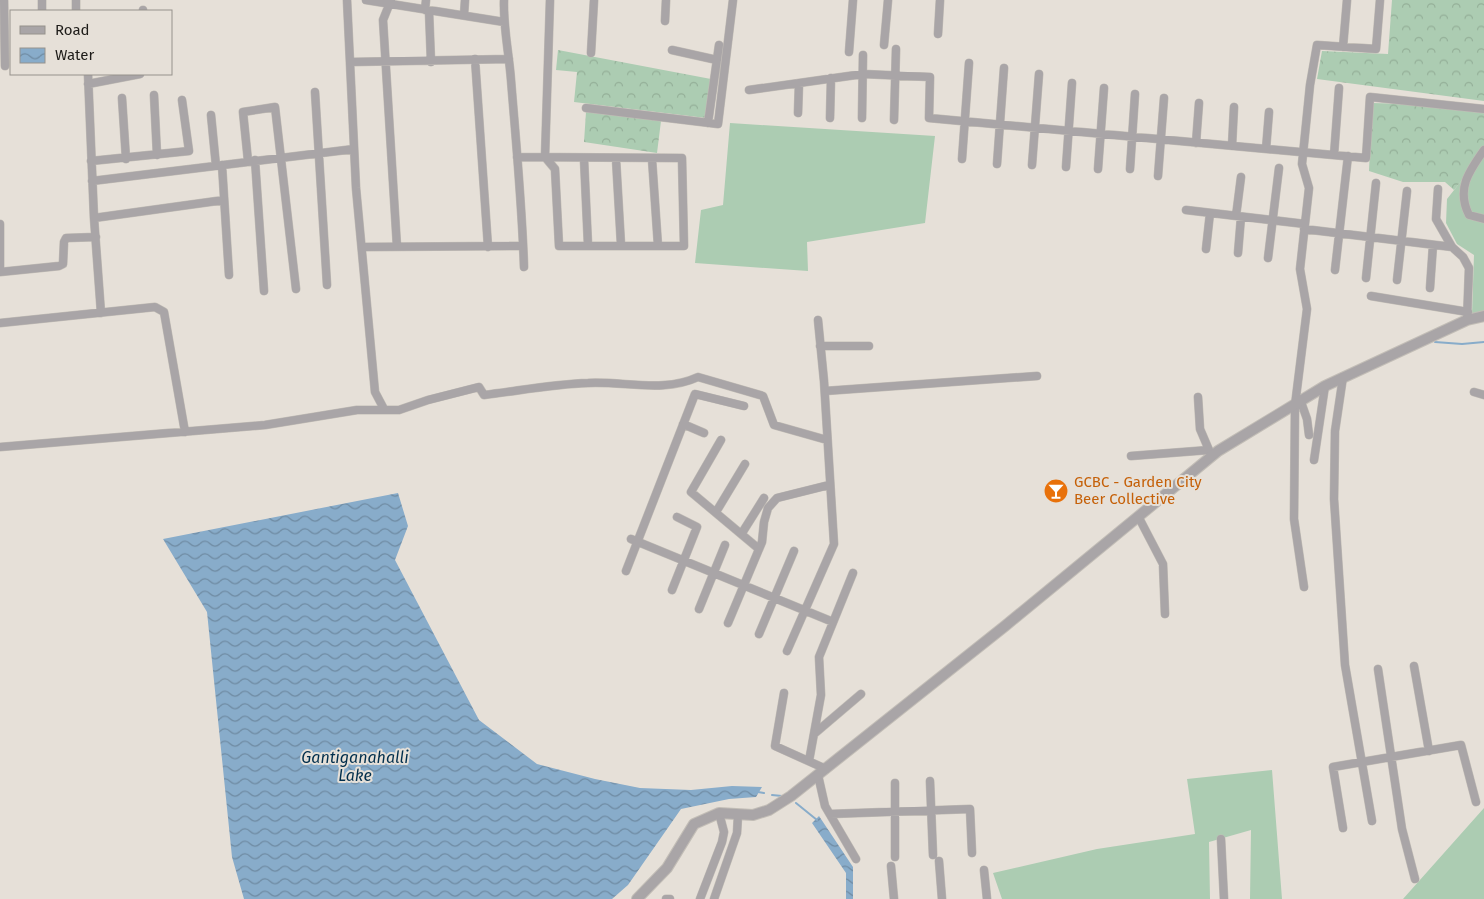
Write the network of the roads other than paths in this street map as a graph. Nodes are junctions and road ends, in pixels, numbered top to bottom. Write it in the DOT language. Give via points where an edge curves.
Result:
graph roads {
  1 [pos="4,0"];
  2 [pos="346,0"];
  3 [pos="366,0"];
  4 [pos="426,0"];
  5 [pos="465,0"];
  6 [pos="504,0"];
  7 [pos="550,0"];
  8 [pos="594,0"];
  9 [pos="666,0"];
  10 [pos="733,0"];
  11 [pos="853,0"];
  12 [pos="888,0"];
  13 [pos="940,0"];
  14 [pos="1347,0"];
  15 [pos="1380,0"];
  16 [pos="390,2"];
  17 [pos="427,11"];
  18 [pos="464,15"];
  19 [pos="665,21"];
  20 [pos="504,22"];
  21 [pos="8,24"];
  22 [pos="938,34"];
  23 [pos="719,45"];
  24 [pos="884,45"];
  25 [pos="1343,47"];
  26 [pos="896,49"];
  27 [pos="672,50"];
  28 [pos="849,52"];
  29 [pos="591,53"];
  30 [pos="863,55"];
  31 [pos="474,59"];
  32 [pos="509,59"];
  33 [pos="717,60"];
  34 [pos="385,61"];
  35 [pos="350,62"];
  36 [pos="431,62"];
  37 [pos="969,63"];
  38 [pos="6,66"];
  39 [pos="1004,68"];
  40 [pos="863,74"];
  41 [pos="1040,74"];
  42 [pos="88,75"];
  43 [pos="126,75"];
  44 [pos="895,76"];
  45 [pos="830,78"];
  46 [pos="799,83"];
  47 [pos="1072,83"];
  48 [pos="88,84"];
  49 [pos="1104,88"];
  50 [pos="1339,88"];
  51 [pos="749,90"];
  52 [pos="315,92"];
  53 [pos="154,94"];
  54 [pos="1135,94"];
  55 [pos="122,98"];
  56 [pos="1164,98"];
  57 [pos="182,100"];
  58 [pos="1199,103"];
  59 [pos="1234,107"];
  60 [pos="586,108"];
  61 [pos="1484,109"];
  62 [pos="1269,112"];
  63 [pos="798,113"];
  64 [pos="211,115"];
  65 [pos="830,118"];
  66 [pos="862,118"];
  67 [pos="894,120"];
  68 [pos="965,121"];
  69 [pos="708,123"];
  70 [pos="1000,124"];
  71 [pos="1035,128"];
  72 [pos="1068,131"];
  73 [pos="1100,134"];
  74 [pos="1132,137"];
  75 [pos="1161,139"];
  76 [pos="1196,143"];
  77 [pos="1232,146"];
  78 [pos="354,149"];
  79 [pos="1266,149"];
  80 [pos="1484,150"];
  81 [pos="319,152"];
  82 [pos="1303,152"];
  83 [pos="157,154"];
  84 [pos="1334,155"];
  85 [pos="282,156"];
  86 [pos="1348,156"];
  87 [pos="545,157"];
  88 [pos="517,158"];
  89 [pos="126,159"];
  90 [pos="584,159"];
  91 [pos="616,159"];
  92 [pos="652,159"];
  93 [pos="962,159"];
  94 [pos="91,161"];
  95 [pos="252,161"];
  96 [pos="997,164"];
  97 [pos="1032,165"];
  98 [pos="219,166"];
  99 [pos="1066,167"];
  100 [pos="1279,168"];
  101 [pos="1098,169"];
  102 [pos="1130,170"];
  103 [pos="1158,176"];
  104 [pos="1241,177"];
  105 [pos="92,181"];
  106 [pos="1376,183"];
  107 [pos="1438,189"];
  108 [pos="1407,191"];
  109 [pos="224,200"];
  110 [pos="1186,210"];
  111 [pos="1210,213"];
  112 [pos="1238,216"];
  113 [pos="94,218"];
  114 [pos="1484,219"];
  115 [pos="1273,220"];
  116 [pos="0,224"];
  117 [pos="1305,227"];
  118 [pos="1339,234"];
  119 [pos="96,237"];
  120 [pos="1370,237"];
  121 [pos="1402,241"];
  122 [pos="588,245"];
  123 [pos="621,245"];
  124 [pos="1433,245"];
  125 [pos="523,246"];
  126 [pos="658,246"];
  127 [pos="362,247"];
  128 [pos="397,247"];
  129 [pos="488,247"];
  130 [pos="1452,247"];
  131 [pos="1206,249"];
  132 [pos="1238,253"];
  133 [pos="1268,258"];
  134 [pos="524,267"];
  135 [pos="1335,270"];
  136 [pos="0,272"];
  137 [pos="229,275"];
  138 [pos="1366,278"];
  139 [pos="1398,280"];
  140 [pos="327,285"];
  141 [pos="296,288"];
  142 [pos="1430,288"];
  143 [pos="264,290"];
  144 [pos="1371,296"];
  145 [pos="101,313"];
  146 [pos="1468,316"];
  147 [pos="1484,316"];
  148 [pos="818,320"];
  149 [pos="0,323"];
  150 [pos="820,346"];
  151 [pos="869,346"];
  152 [pos="1037,376"];
  153 [pos="1344,378"];
  154 [pos="1325,386"];
  155 [pos="825,391"];
  156 [pos="1474,392"];
  157 [pos="1484,395"];
  158 [pos="1198,397"];
  159 [pos="1298,404"];
  160 [pos="744,406"];
  161 [pos="384,409"];
  162 [pos="683,424"];
  163 [pos="185,432"];
  164 [pos="704,432"];
  165 [pos="1308,435"];
  166 [pos="721,440"];
  167 [pos="827,440"];
  168 [pos="0,447"];
  169 [pos="1211,453"];
  170 [pos="1131,456"];
  171 [pos="1314,460"];
  172 [pos="745,464"];
  173 [pos="829,484"];
  174 [pos="764,498"];
  175 [pos="716,512"];
  176 [pos="1138,516"];
  177 [pos="677,518"];
  178 [pos="742,533"];
  179 [pos="634,541"];
  180 [pos="725,545"];
  181 [pos="759,549"];
  182 [pos="794,551"];
  183 [pos="684,561"];
  184 [pos="626,571"];
  185 [pos="713,573"];
  186 [pos="853,573"];
  187 [pos="744,586"];
  188 [pos="1304,587"];
  189 [pos="672,590"];
  190 [pos="774,598"];
  191 [pos="699,609"];
  192 [pos="805,611"];
  193 [pos="1165,614"];
  194 [pos="833,622"];
  195 [pos="728,624"];
  196 [pos="759,634"];
  197 [pos="787,651"];
  198 [pos="1414,666"];
  199 [pos="1378,669"];
  200 [pos="784,693"];
  201 [pos="861,694"];
  202 [pos="814,734"];
  203 [pos="1429,751"];
  204 [pos="1391,757"];
  205 [pos="809,761"];
  206 [pos="1362,762"];
  207 [pos="822,772"];
  208 [pos="930,781"];
  209 [pos="894,784"];
  210 [pos="1476,802"];
  211 [pos="932,810"];
  212 [pos="895,812"];
  213 [pos="719,814"];
  214 [pos="738,814"];
  215 [pos="830,814"];
  216 [pos="1372,821"];
  217 [pos="1343,828"];
  218 [pos="1221,839"];
  219 [pos="972,853"];
  220 [pos="896,857"];
  221 [pos="856,859"];
  222 [pos="891,866"];
  223 [pos="984,870"];
  224 [pos="1415,878"];
  225 [pos="637,899"];
  226 [pos="666,899"];
  227 [pos="670,899"];
  228 [pos="700,899"];
  229 [pos="714,899"];
  230 [pos="894,899"];
  231 [pos="942,899"];
  232 [pos="987,899"];
  233 [pos="1224,899"];
  1 -- 21 [label="street"];
  2 -- 35 [label="street"];
  3 -- 16 [label="street"];
  4 -- 17 [label="street"];
  5 -- 18 [label="street"];
  6 -- 20 [label="street"];
  7 -- 87 [label="street"];
  8 -- 29 [label="street"];
  9 -- 19 [label="street"];
  10 -- 69 [label="street" via="718,124"];
  11 -- 28 [label="street"];
  12 -- 24 [label="street"];
  13 -- 22 [label="street"];
  14 -- 25 [label="street"];
  15 -- 25 [label="street" via="1376,49"];
  16 -- 17 [label="street"];
  16 -- 34 [label="street" via="383,20"];
  17 -- 18 [label="street"];
  17 -- 36 [label="street"];
  18 -- 20 [label="street"];
  20 -- 32 [label="street"];
  21 -- 38 [label="street"];
  23 -- 33 [label="street"];
  25 -- 82 [label="street" via="1317,45"];
  26 -- 44 [label="street"];
  27 -- 33 [label="street"];
  30 -- 40 [label="street"];
  31 -- 32 [label="street"];
  31 -- 36 [label="street"];
  31 -- 129 [label="street"];
  32 -- 88 [label="street"];
  33 -- 69 [label="street"];
  34 -- 35 [label="street"];
  34 -- 36 [label="street"];
  34 -- 128 [label="street"];
  35 -- 78 [label="street"];
  37 -- 68 [label="street"];
  39 -- 70 [label="street"];
  40 -- 44 [label="street"];
  40 -- 45 [label="street"];
  40 -- 66 [label="street"];
  41 -- 71 [label="street"];
  42 -- 48 [label="street"];
  43 -- 48 [label="street"];
  44 -- 67 [label="street"];
  44 -- 68 [label="street" via="930,77 929,118"];
  45 -- 46 [label="street"];
  45 -- 65 [label="street"];
  46 -- 51 [label="street"];
  46 -- 63 [label="street"];
  47 -- 72 [label="street"];
  48 -- 94 [label="street"];
  49 -- 73 [label="street"];
  50 -- 84 [label="street"];
  52 -- 81 [label="street"];
  53 -- 83 [label="street"];
  54 -- 74 [label="street"];
  55 -- 89 [label="street"];
  56 -- 75 [label="street"];
  57 -- 83 [label="street" via="190,150"];
  58 -- 76 [label="street"];
  59 -- 77 [label="street"];
  60 -- 69 [label="street"];
  61 -- 86 [label="street" via="1370,97 1366,158"];
  62 -- 79 [label="street"];
  64 -- 98 [label="street"];
  68 -- 70 [label="street"];
  68 -- 93 [label="street"];
  70 -- 71 [label="street"];
  70 -- 96 [label="street"];
  71 -- 72 [label="street"];
  71 -- 97 [label="street"];
  72 -- 73 [label="street"];
  72 -- 99 [label="street"];
  73 -- 74 [label="street"];
  73 -- 101 [label="street"];
  74 -- 75 [label="street"];
  74 -- 102 [label="street"];
  75 -- 76 [label="street"];
  75 -- 103 [label="street"];
  76 -- 77 [label="street"];
  77 -- 79 [label="street"];
  78 -- 81 [label="street"];
  78 -- 127 [label="street"];
  79 -- 82 [label="street"];
  80 -- 114 [label="street" via="1463,186 1463,203 1469,215"];
  81 -- 85 [label="street"];
  81 -- 140 [label="street"];
  82 -- 84 [label="street"];
  82 -- 117 [label="street" via="1302,164 1309,188"];
  83 -- 89 [label="street"];
  84 -- 86 [label="street"];
  85 -- 95 [label="street"];
  85 -- 95 [label="street" via="277,108 248,110 243,112"];
  85 -- 141 [label="street"];
  86 -- 118 [label="street"];
  87 -- 88 [label="street"];
  87 -- 90 [label="street"];
  87 -- 122 [label="street" via="555,169 559,246"];
  88 -- 125 [label="street"];
  89 -- 94 [label="street"];
  90 -- 91 [label="street"];
  90 -- 122 [label="street"];
  91 -- 92 [label="street"];
  91 -- 123 [label="street"];
  92 -- 126 [label="street"];
  92 -- 126 [label="street" via="682,158 684,246"];
  94 -- 105 [label="street"];
  95 -- 98 [label="street"];
  95 -- 143 [label="street"];
  98 -- 105 [label="street"];
  98 -- 109 [label="street"];
  100 -- 115 [label="street"];
  104 -- 112 [label="street"];
  105 -- 113 [label="street"];
  106 -- 120 [label="street"];
  107 -- 130 [label="street" via="1436,219"];
  108 -- 121 [label="street"];
  109 -- 113 [label="street"];
  109 -- 137 [label="street"];
  110 -- 111 [label="street"];
  111 -- 112 [label="street"];
  111 -- 131 [label="street"];
  112 -- 115 [label="street"];
  112 -- 132 [label="street"];
  113 -- 119 [label="street"];
  115 -- 117 [label="street"];
  115 -- 133 [label="street"];
  116 -- 136 [label="street"];
  117 -- 118 [label="street"];
  117 -- 159 [label="street" via="1300,269 1308,309"];
  118 -- 120 [label="street"];
  118 -- 135 [label="street"];
  119 -- 136 [label="street" via="66,238 64,264 59,266"];
  119 -- 145 [label="street"];
  120 -- 121 [label="street"];
  120 -- 138 [label="street"];
  121 -- 124 [label="street"];
  121 -- 139 [label="street"];
  122 -- 123 [label="street"];
  123 -- 126 [label="street"];
  124 -- 130 [label="street"];
  124 -- 142 [label="street"];
  125 -- 129 [label="street"];
  125 -- 134 [label="street"];
  127 -- 128 [label="street"];
  127 -- 161 [label="street" via="375,392"];
  128 -- 129 [label="street"];
  130 -- 146 [label="street" via="1469,268"];
  144 -- 146 [label="street"];
  145 -- 149 [label="street"];
  145 -- 163 [label="street" via="155,307 164,312"];
  146 -- 147 [label="street"];
  146 -- 153 [label="street"];
  148 -- 150 [label="street"];
  150 -- 151 [label="street"];
  150 -- 155 [label="street"];
  152 -- 155 [label="street"];
  153 -- 154 [label="street"];
  153 -- 206 [label="street" via="1335,430 1334,499 1345,665"];
  154 -- 159 [label="street"];
  154 -- 171 [label="street"];
  155 -- 167 [label="street"];
  156 -- 157 [label="street"];
  158 -- 169 [label="street" via="1200,429"];
  159 -- 165 [label="street" via="1307,419"];
  159 -- 169 [label="street"];
  159 -- 188 [label="street" via="1294,518"];
  160 -- 162 [label="street" via="695,394"];
  161 -- 163 [label="street" via="357,410 252,427"];
  161 -- 167 [label="street" via="399,410 479,387 484,395 589,382 628,386 684,384 698,377 763,396 774,425"];
  162 -- 164 [label="street"];
  162 -- 179 [label="street"];
  163 -- 168 [label="street"];
  166 -- 175 [label="street" via="691,492"];
  167 -- 173 [label="street"];
  169 -- 170 [label="street"];
  169 -- 176 [label="street"];
  172 -- 175 [label="street"];
  173 -- 181 [label="street" via="777,498 768,508"];
  173 -- 192 [label="street" via="834,544"];
  174 -- 178 [label="street"];
  175 -- 178 [label="street"];
  176 -- 193 [label="street" via="1163,564"];
  176 -- 207 [label="street"];
  177 -- 183 [label="street" via="697,527"];
  178 -- 181 [label="street"];
  179 -- 183 [label="street"];
  179 -- 184 [label="street"];
  180 -- 185 [label="street"];
  181 -- 187 [label="street"];
  182 -- 190 [label="street"];
  183 -- 185 [label="street"];
  183 -- 189 [label="street"];
  185 -- 187 [label="street"];
  185 -- 191 [label="street"];
  186 -- 194 [label="street"];
  187 -- 190 [label="street"];
  187 -- 195 [label="street"];
  190 -- 192 [label="street"];
  190 -- 196 [label="street"];
  192 -- 194 [label="street"];
  192 -- 197 [label="street"];
  194 -- 202 [label="street" via="819,657 821,695"];
  198 -- 203 [label="street"];
  199 -- 204 [label="street"];
  200 -- 205 [label="street" via="775,746"];
  201 -- 202 [label="street"];
  202 -- 205 [label="street"];
  203 -- 204 [label="street"];
  203 -- 210 [label="street" via="1462,745"];
  204 -- 206 [label="street"];
  204 -- 224 [label="street" via="1402,829"];
  205 -- 207 [label="street"];
  206 -- 216 [label="street"];
  206 -- 217 [label="street" via="1333,767"];
  207 -- 214 [label="street" via="769,810"];
  207 -- 215 [label="street"];
  208 -- 211 [label="street"];
  209 -- 212 [label="street"];
  211 -- 212 [label="street"];
  211 -- 219 [label="street" via="970,809"];
  211 -- 231 [label="street"];
  212 -- 215 [label="street"];
  212 -- 220 [label="street"];
  213 -- 214 [label="street"];
  213 -- 225 [label="street" via="694,824 667,868"];
  213 -- 228 [label="street" via="724,832 722,842"];
  214 -- 229 [label="street" via="737,833"];
  215 -- 221 [label="street"];
  218 -- 233 [label="street"];
  222 -- 230 [label="street"];
  223 -- 232 [label="street"];
  226 -- 227 [label="street"];
}
